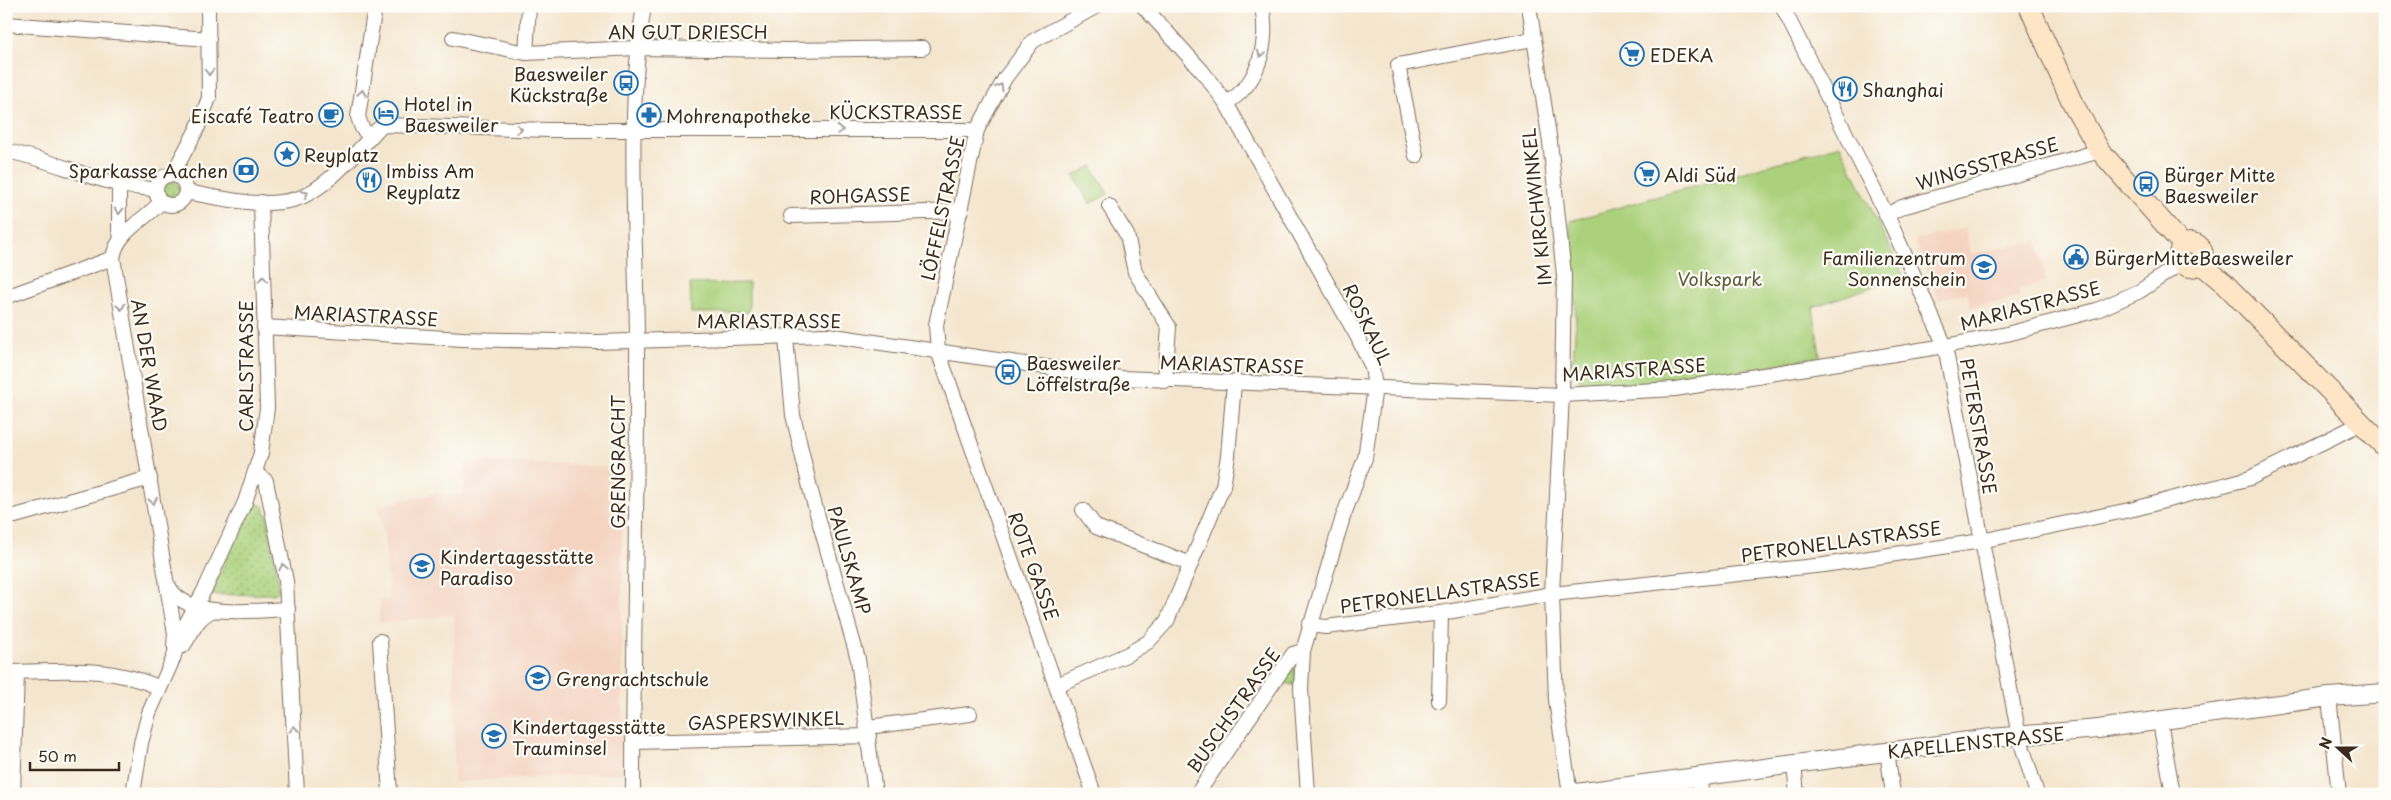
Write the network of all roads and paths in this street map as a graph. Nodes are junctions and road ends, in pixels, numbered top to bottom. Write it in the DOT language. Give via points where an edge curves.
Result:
graph roads {
  1 [pos="208,6"];
  2 [pos="376,6"];
  3 [pos="529,6"];
  4 [pos="644,6"];
  5 [pos="1097,6"];
  6 [pos="1143,6"];
  7 [pos="1262,6"];
  8 [pos="1529,6"];
  9 [pos="1782,6"];
  10 [pos="2029,6"];
  11 [pos="6,24"];
  12 [pos="453,38"];
  13 [pos="209,39"];
  14 [pos="1533,39"];
  15 [pos="637,48"];
  16 [pos="923,48"];
  17 [pos="526,52"];
  18 [pos="1226,103"];
  19 [pos="977,130"];
  20 [pos="634,131"];
  21 [pos="370,137"];
  22 [pos="6,151"];
  23 [pos="2100,151"];
  24 [pos="1416,156"];
  25 [pos="172,175"];
  26 [pos="119,185"];
  27 [pos="186,192"];
  28 [pos="158,196"];
  29 [pos="261,202"];
  30 [pos="1109,206"];
  31 [pos="961,212"];
  32 [pos="1886,215"];
  33 [pos="791,216"];
  34 [pos="121,236"];
  35 [pos="2188,257"];
  36 [pos="112,258"];
  37 [pos="6,298"];
  38 [pos="264,328"];
  39 [pos="786,338"];
  40 [pos="637,339"];
  41 [pos="1945,346"];
  42 [pos="938,351"];
  43 [pos="1165,381"];
  44 [pos="1234,383"];
  45 [pos="1376,387"];
  46 [pos="1562,395"];
  47 [pos="2362,423"];
  48 [pos="2385,447"];
  49 [pos="256,473"];
  50 [pos="150,478"];
  51 [pos="1083,510"];
  52 [pos="15,516"];
  53 [pos="1981,540"];
  54 [pos="1191,564"];
  55 [pos="165,574"];
  56 [pos="1552,594"];
  57 [pos="196,605"];
  58 [pos="288,609"];
  59 [pos="214,610"];
  60 [pos="1441,612"];
  61 [pos="1309,626"];
  62 [pos="380,641"];
  63 [pos="1303,651"];
  64 [pos="174,659"];
  65 [pos="12,672"];
  66 [pos="1057,685"];
  67 [pos="160,688"];
  68 [pos="2385,693"];
  69 [pos="2329,697"];
  70 [pos="1439,701"];
  71 [pos="970,714"];
  72 [pos="2160,722"];
  73 [pos="868,731"];
  74 [pos="2019,736"];
  75 [pos="633,742"];
  76 [pos="1888,751"];
  77 [pos="1794,765"];
  78 [pos="1701,785"];
  79 [pos="13,794"];
  80 [pos="133,794"];
  81 [pos="297,794"];
  82 [pos="390,794"];
  83 [pos="634,794"];
  84 [pos="875,794"];
  85 [pos="1094,794"];
  86 [pos="1197,794"];
  87 [pos="1308,794"];
  88 [pos="1569,794"];
  89 [pos="1797,794"];
  90 [pos="1893,794"];
  91 [pos="2037,794"];
  92 [pos="2173,794"];
  93 [pos="2339,794"];
  1 -- 13 [label="street"];
  21 -- 2 [label="street, one-way" via="358,117"];
  3 -- 17 [label="street"];
  4 -- 15 [label="street, GRENGRACHT"];
  19 -- 5 [label="street, LÖFFELSTRASSE, one-way" via="1005,78 1033,41"];
  6 -- 18 [label="street, ROSKAUL" via="1202,71"];
  7 -- 18 [label="street, one-way" via="1266,26 1264,47 1251,82"];
  8 -- 14 [label="street, IM KIRCHWINKEL"];
  9 -- 32 [label="street, PETERSTRASSE"];
  10 -- 23 [label="main road" via="2076,110"];
  11 -- 13 [label="street"];
  12 -- 17 [label="street, AN GUT DRIESCH"];
  13 -- 25 [label="street, one-way" via="208,98 197,129"];
  14 -- 24 [label="street" via="1398,65"];
  14 -- 46 [label="street, IM KIRCHWINKEL" via="1550,142 1562,247"];
  15 -- 16 [label="street, AN GUT DRIESCH"];
  15 -- 17 [label="street, AN GUT DRIESCH"];
  15 -- 20 [label="street, GRENGRACHT"];
  18 -- 45 [label="street, ROSKAUL" via="1357,336 1372,367"];
  20 -- 19 [label="street, KÜCKSTRASSE, one-way"];
  19 -- 31 [label="street, LÖFFELSTRASSE"];
  21 -- 20 [label="street, KÜCKSTRASSE, one-way" via="384,125"];
  20 -- 40 [label="street, GRENGRACHT"];
  29 -- 21 [label="street, one-way" via="296,199 312,191"];
  22 -- 26 [label="street" via="25,154"];
  23 -- 32 [label="street, WINGSSTRASSE" via="1902,206"];
  23 -- 35 [label="main road"];
  25 -- 27 [label="street" via="184,182"];
  25 -- 28 [label="street" via="160,179"];
  26 -- 28 [label="street" via="142,186"];
  26 -- 34 [label="street, one-way"];
  27 -- 28 [label="street" via="184,198 173,205"];
  27 -- 29 [label="street"];
  28 -- 34 [label="street"];
  38 -- 29 [label="street, CARLSTRASSE, one-way"];
  30 -- 43 [label="street" via="1127,235 1135,272 1169,327"];
  31 -- 33 [label="street, ROHGASSE"];
  31 -- 42 [label="street, LÖFFELSTRASSE" via="936,325"];
  32 -- 41 [label="street, PETERSTRASSE"];
  34 -- 36 [label="street"];
  35 -- 41 [label="street, MARIASTRASSE" via="2140,291 2097,310 2007,334"];
  35 -- 47 [label="main road" via="2226,284"];
  36 -- 37 [label="street"];
  36 -- 50 [label="street, AN DER WAAD, one-way"];
  38 -- 40 [label="street, MARIASTRASSE" via="463,340 596,342"];
  38 -- 49 [label="street, CARLSTRASSE" via="267,408"];
  39 -- 40 [label="street, MARIASTRASSE"];
  39 -- 42 [label="street, MARIASTRASSE" via="827,335"];
  39 -- 73 [label="street, PAULSKAMP" via="793,415 858,659"];
  40 -- 75 [label="street, GRENGRACHT"];
  41 -- 46 [label="street, MARIASTRASSE" via="1675,389"];
  41 -- 53 [label="street, PETERSTRASSE"];
  42 -- 43 [label="street, MARIASTRASSE" via="1079,373"];
  42 -- 66 [label="street, ROTE GASSE"];
  43 -- 44 [label="street, MARIASTRASSE"];
  44 -- 45 [label="street, MARIASTRASSE"];
  44 -- 54 [label="street" via="1223,486"];
  45 -- 46 [label="street, MARIASTRASSE"];
  45 -- 61 [label="street, ROSKAUL" via="1365,458"];
  46 -- 56 [label="street, IM KIRCHWINKEL"];
  47 -- 48 [label="main road"];
  47 -- 53 [label="street, PETRONELLASTRASSE" via="2250,478 2134,509"];
  49 -- 57 [label="street, CARLSTRASSE" via="246,502"];
  58 -- 49 [label="street, one-way" via="286,581 266,481"];
  50 -- 52 [label="street"];
  50 -- 55 [label="street, AN DER WAAD, one-way"];
  51 -- 54 [label="street" via="1096,527"];
  53 -- 56 [label="street, PETRONELLASTRASSE" via="1824,565"];
  53 -- 74 [label="street, PETERSTRASSE"];
  54 -- 66 [label="street" via="1167,621 1148,642"];
  55 -- 57 [label="street, AN DER WAAD" via="175,596 186,604"];
  55 -- 64 [label="street, AN DER WAAD" via="174,634"];
  56 -- 60 [label="street, PETRONELLASTRASSE"];
  56 -- 88 [label="street, IM KIRCHWINKEL" via="1556,700"];
  57 -- 59 [label="street"];
  57 -- 64 [label="street, CARLSTRASSE" via="181,633"];
  58 -- 59 [label="street"];
  81 -- 58 [label="street, one-way"];
  59 -- 64 [label="street, CARLSTRASSE" via="198,620"];
  60 -- 61 [label="street, PETRONELLASTRASSE" via="1326,627"];
  60 -- 70 [label="street"];
  61 -- 63 [label="street, ROSKAUL"];
  62 -- 82 [label="street"];
  63 -- 86 [label="street, BUSCHSTRASSE" via="1293,654"];
  63 -- 87 [label="street, ROSKAUL" via="1300,689"];
  64 -- 67 [label="street, CARLSTRASSE"];
  65 -- 67 [label="street" via="98,670 122,674"];
  65 -- 79 [label="street"];
  66 -- 85 [label="street, ROTE GASSE"];
  67 -- 80 [label="street, CARLSTRASSE" via="141,742"];
  68 -- 69 [label="street, KAPELLENSTRASSE"];
  69 -- 72 [label="street, KAPELLENSTRASSE"];
  69 -- 93 [label="street"];
  71 -- 73 [label="street, GASPERSWINKEL"];
  72 -- 74 [label="street, KAPELLENSTRASSE"];
  72 -- 92 [label="street"];
  73 -- 75 [label="street, GASPERSWINKEL"];
  73 -- 84 [label="street, PAULSKAMP"];
  74 -- 76 [label="street, KAPELLENSTRASSE"];
  74 -- 91 [label="street, PETERSTRASSE"];
  75 -- 83 [label="street, GRENGRACHT"];
  76 -- 77 [label="street, KAPELLENSTRASSE"];
  76 -- 90 [label="street"];
  77 -- 78 [label="street, KAPELLENSTRASSE"];
  77 -- 89 [label="street"];
  78 -- 88 [label="street, KAPELLENSTRASSE"];
}
